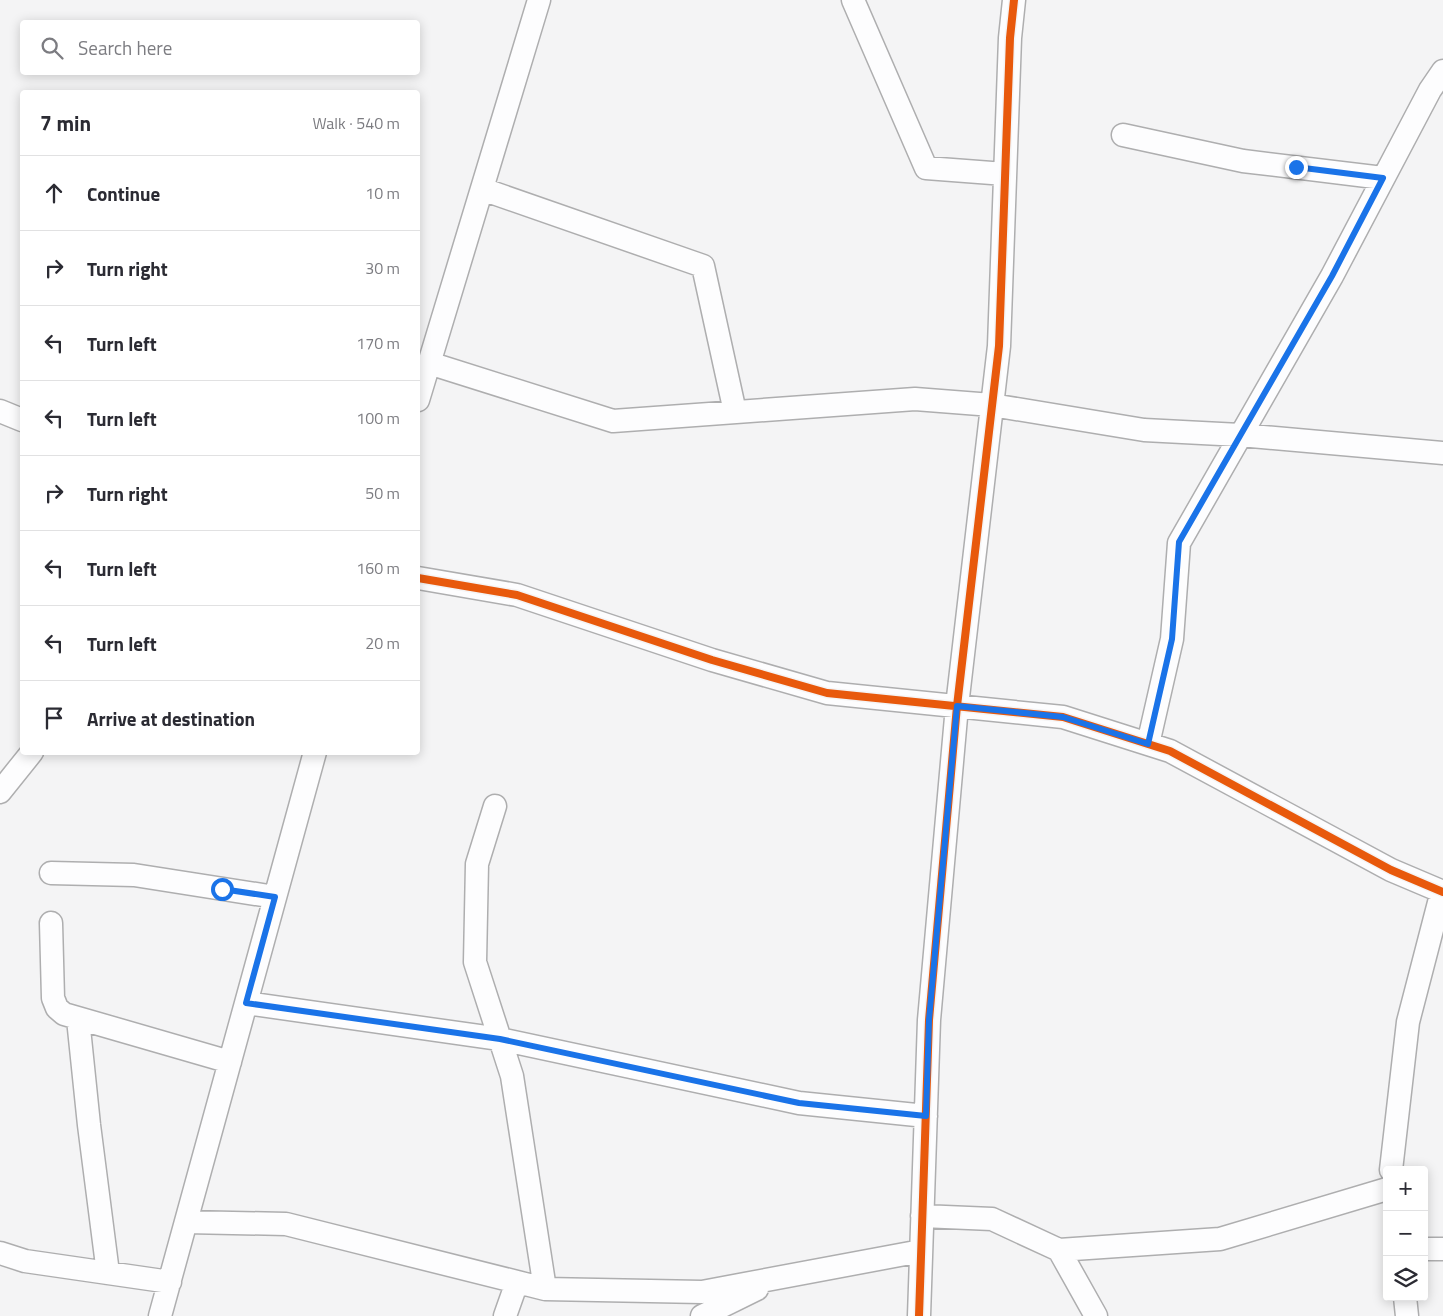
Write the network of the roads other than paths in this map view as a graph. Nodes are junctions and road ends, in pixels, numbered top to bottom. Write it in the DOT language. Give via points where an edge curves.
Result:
graph roads {
  1 [pos="539,0"];
  2 [pos="853,0"];
  3 [pos="1014,0"];
  4 [pos="1443,71"];
  5 [pos="1123,135"];
  6 [pos="1005,174"];
  7 [pos="1383,178"];
  8 [pos="482,189"];
  9 [pos="429,363"];
  10 [pos="420,393"];
  11 [pos="992,405"];
  12 [pos="0,411"];
  13 [pos="735,412"];
  14 [pos="20,419"];
  15 [pos="1240,435"];
  16 [pos="1443,453"];
  17 [pos="420,578"];
  18 [pos="957,706"];
  19 [pos="1148,744"];
  20 [pos="30,755"];
  21 [pos="314,755"];
  22 [pos="0,792"];
  23 [pos="495,806"];
  24 [pos="51,873"];
  25 [pos="1442,891"];
  26 [pos="275,897"];
  27 [pos="51,924"];
  28 [pos="246,1003"];
  29 [pos="78,1019"];
  30 [pos="500,1039"];
  31 [pos="230,1062"];
  32 [pos="926,1116"];
  33 [pos="1391,1166"];
  34 [pos="1383,1191"];
  35 [pos="922,1216"];
  36 [pos="186,1222"];
  37 [pos="1428,1249"];
  38 [pos="1443,1249"];
  39 [pos="1059,1250"];
  40 [pos="921,1251"];
  41 [pos="0,1253"];
  42 [pos="108,1273"];
  43 [pos="782,1276"];
  44 [pos="170,1282"];
  45 [pos="517,1282"];
  46 [pos="546,1289"];
  47 [pos="1405,1301"];
  48 [pos="165,1313"];
  49 [pos="505,1316"];
  50 [pos="702,1316"];
  51 [pos="919,1316"];
  52 [pos="1096,1316"];
  53 [pos="1407,1316"];
  1 -- 8 [label="street"];
  2 -- 6 [label="street" via="926,168"];
  3 -- 6 [label="street"];
  4 -- 7 [label="street"];
  5 -- 7 [label="street" via="1243,161"];
  6 -- 11 [label="street" via="999,346"];
  7 -- 15 [label="street" via="1332,276"];
  8 -- 9 [label="street"];
  8 -- 13 [label="street" via="703,266"];
  9 -- 10 [label="street"];
  9 -- 13 [label="street" via="613,421"];
  11 -- 13 [label="street" via="916,399"];
  11 -- 15 [label="street" via="1144,430"];
  11 -- 18 [label="street"];
  12 -- 14 [label="street"];
  15 -- 16 [label="street"];
  15 -- 19 [label="street" via="1179,542 1172,639"];
  17 -- 18 [label="street" via="517,596 827,694"];
  18 -- 19 [label="street" via="1063,717"];
  18 -- 32 [label="street" via="929,1020"];
  19 -- 25 [label="street" via="1170,751 1391,870"];
  20 -- 22 [label="street"];
  21 -- 26 [label="street"];
  23 -- 30 [label="street" via="477,864 475,962"];
  24 -- 26 [label="street" via="134,875"];
  25 -- 33 [label="street" via="1408,1022"];
  26 -- 28 [label="street"];
  27 -- 29 [label="street" via="53,998 64,1014"];
  28 -- 30 [label="street"];
  28 -- 31 [label="street"];
  29 -- 31 [label="street"];
  29 -- 42 [label="street"];
  30 -- 32 [label="street" via="799,1103"];
  30 -- 46 [label="street" via="512,1076"];
  31 -- 36 [label="street"];
  32 -- 35 [label="street"];
  34 -- 39 [label="street" via="1220,1239"];
  35 -- 39 [label="street" via="992,1219"];
  35 -- 40 [label="street"];
  36 -- 44 [label="street"];
  36 -- 45 [label="street" via="286,1224"];
  37 -- 38 [label="street"];
  39 -- 52 [label="street"];
  40 -- 43 [label="street"];
  40 -- 51 [label="street"];
  41 -- 42 [label="street" via="25,1261"];
  42 -- 44 [label="street"];
  43 -- 46 [label="street" via="702,1292"];
  43 -- 50 [label="street"];
  44 -- 48 [label="street"];
  45 -- 46 [label="street"];
  45 -- 49 [label="street"];
  47 -- 53 [label="street"];
}
